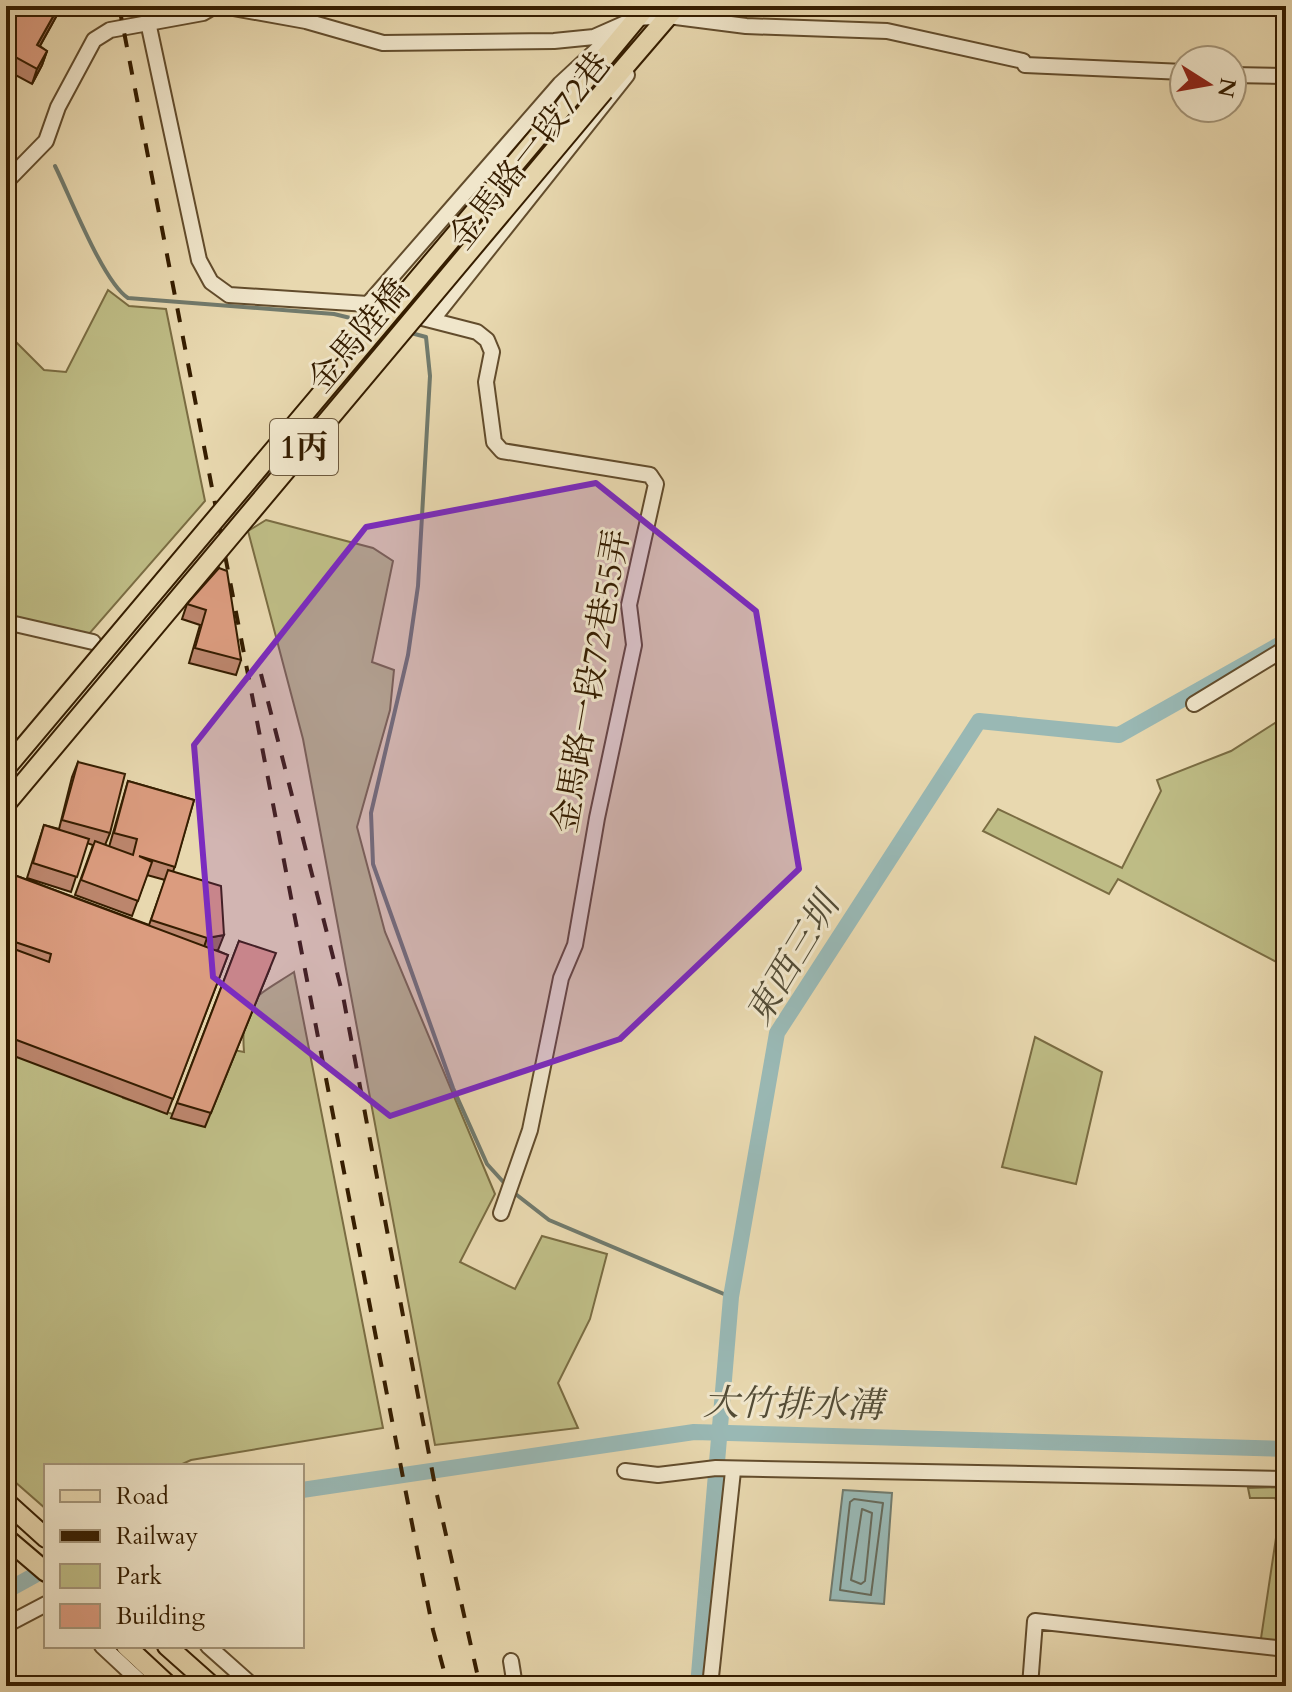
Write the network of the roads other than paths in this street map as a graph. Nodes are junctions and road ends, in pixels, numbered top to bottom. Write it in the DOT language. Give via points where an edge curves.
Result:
graph roads {
  1 [pos="215,6"];
  2 [pos="222,6"];
  3 [pos="673,11"];
  4 [pos="642,12"];
  5 [pos="148,22"];
  6 [pos="1168,71"];
  7 [pos="1248,75"];
  8 [pos="1286,76"];
  9 [pos="6,182"];
  10 [pos="368,304"];
  11 [pos="433,319"];
  12 [pos="6,622"];
  13 [pos="93,642"];
  14 [pos="1286,648"];
  15 [pos="1194,704"];
  16 [pos="6,768"];
  17 [pos="6,804"];
  18 [pos="501,1213"];
  19 [pos="625,1471"];
  20 [pos="733,1471"];
  21 [pos="1286,1479"];
  22 [pos="11,1509"];
  23 [pos="44,1536"];
  24 [pos="6,1538"];
  25 [pos="44,1570"];
  26 [pos="44,1605"];
  27 [pos="6,1625"];
  28 [pos="104,1648"];
  29 [pos="128,1648"];
  30 [pos="169,1648"];
  31 [pos="210,1648"];
  32 [pos="1286,1649"];
  33 [pos="511,1661"];
  34 [pos="143,1685"];
  35 [pos="169,1686"];
  36 [pos="212,1686"];
  37 [pos="253,1686"];
  38 [pos="515,1686"];
  39 [pos="710,1686"];
  40 [pos="1030,1686"];
  1 -- 5 [label="street" via="203,13"];
  2 -- 4 [label="street" via="306,21 383,43 594,37"];
  3 -- 4 [label="street"];
  3 -- 6 [label="street" via="746,26 887,31 1025,65"];
  3 -- 11 [label="street, 金馬路一段72巷" via="615,93"];
  3 -- 17 [label="main road, 金馬陸橋 / 1丙, bridge"];
  4 -- 10 [label="street" via="560,84"];
  4 -- 16 [label="main road, 金馬陸橋 / 1丙, bridge"];
  5 -- 9 [label="street" via="110,30 94,40 46,141"];
  5 -- 10 [label="street" via="199,260 211,282 229,295"];
  7 -- 8 [label="street"];
  10 -- 11 [label="street"];
  11 -- 18 [label="street, 金馬路一段72巷55弄" via="487,340 492,352 486,382 494,442 502,451 650,475 656,484 629,605 634,645 575,945 561,978 530,1130"];
  12 -- 13 [label="street"];
  14 -- 15 [label="street"];
  19 -- 20 [label="street"];
  20 -- 21 [label="street"];
  20 -- 39 [label="street"];
  22 -- 23 [label="main road"];
  24 -- 25 [label="main road"];
  26 -- 27 [label="street"];
  28 -- 34 [label="street"];
  29 -- 35 [label="main road"];
  30 -- 36 [label="main road"];
  31 -- 37 [label="street"];
  32 -- 40 [label="street" via="1035,1621"];
  33 -- 38 [label="street"];
}
